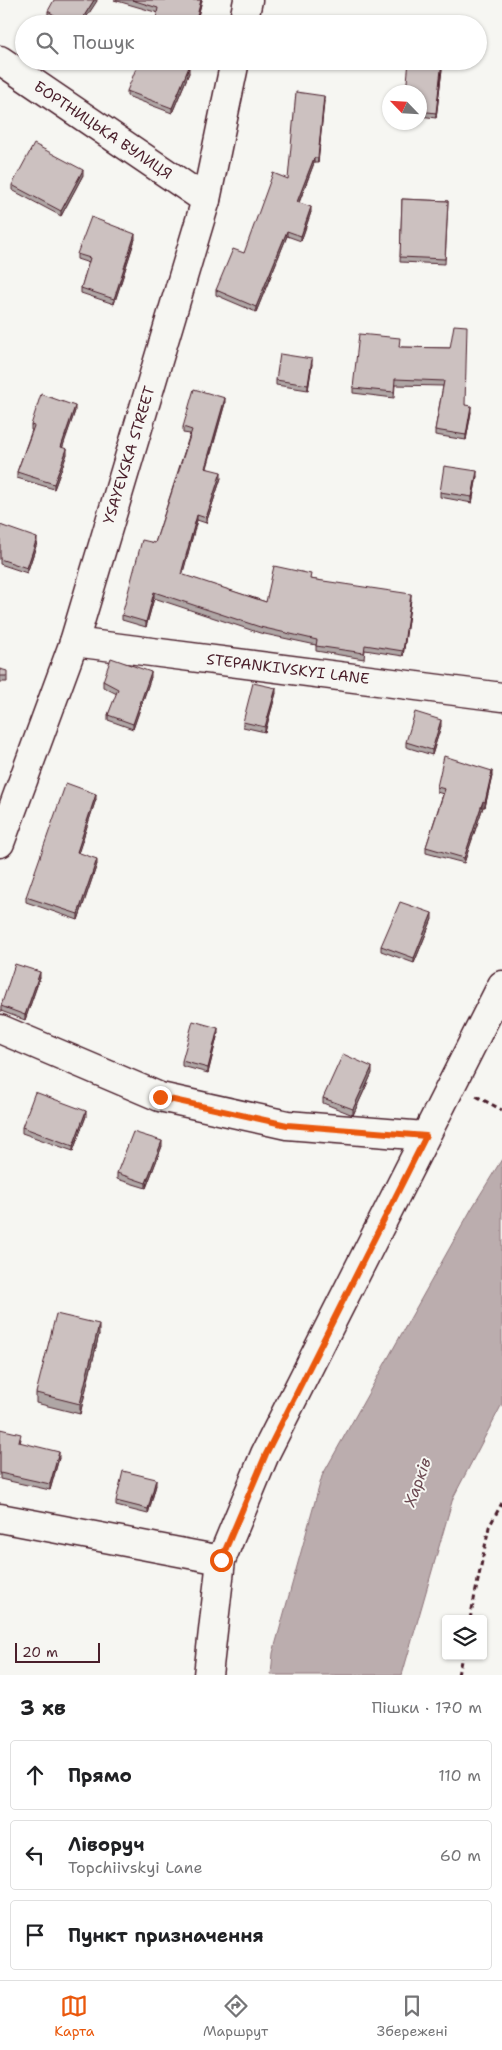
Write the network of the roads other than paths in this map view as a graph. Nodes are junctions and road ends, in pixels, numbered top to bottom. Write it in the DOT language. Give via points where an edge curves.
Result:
graph roads {
  1 [pos="248,0"];
  2 [pos="245,15"];
  3 [pos="0,60"];
  4 [pos="233,70"];
  5 [pos="206,200"];
  6 [pos="74,642"];
  7 [pos="502,697"];
  8 [pos="0,842"];
  9 [pos="502,985"];
  10 [pos="0,1029"];
  11 [pos="426,1136"];
  12 [pos="0,1518"];
  13 [pos="221,1560"];
  14 [pos="208,1675"];
  1 -- 2 [label="street"];
  3 -- 5 [label="street, БОРТНИЦЬКА ВУЛИЦЯ"];
  4 -- 5 [label="street, YSAYEVSKA STREET"];
  5 -- 6 [label="street, YSAYEVSKA STREET"];
  6 -- 7 [label="street, STEPANKIVSKYI LANE"];
  6 -- 8 [label="street, YSAYEVSKA STREET"];
  9 -- 11 [label="street"];
  10 -- 11 [label="street" via="160,1097 287,1125"];
  11 -- 13 [label="street" via="266,1454"];
  12 -- 13 [label="street"];
  13 -- 14 [label="street"];
}
